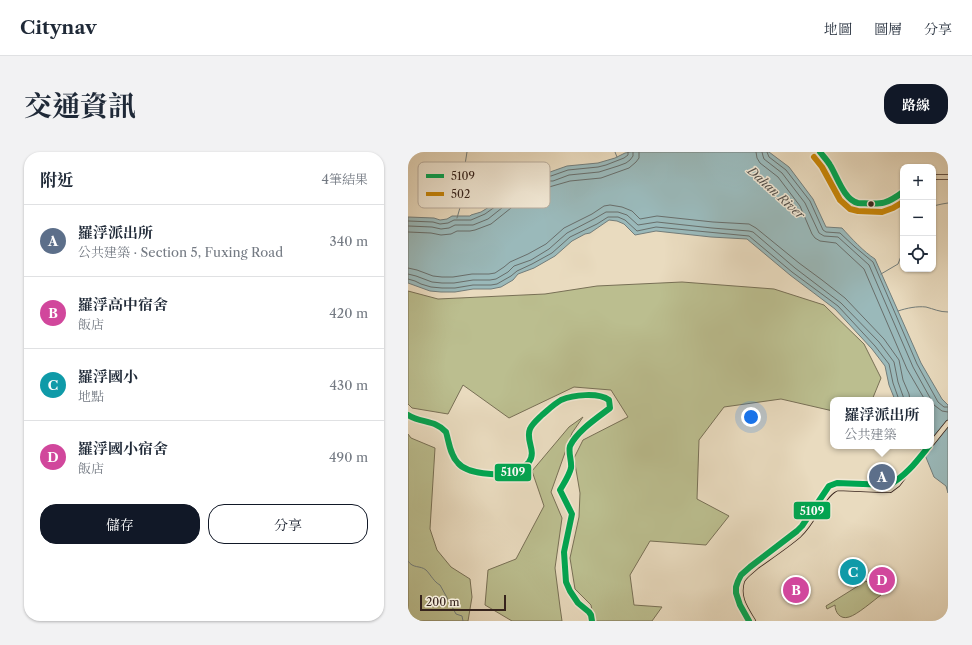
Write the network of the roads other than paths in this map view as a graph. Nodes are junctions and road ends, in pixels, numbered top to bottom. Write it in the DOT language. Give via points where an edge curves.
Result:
graph roads {
  1 [pos="820,152"];
  2 [pos="936,177"];
  3 [pos="948,177"];
  4 [pos="900,194"];
  5 [pos="408,415"];
  6 [pos="948,423"];
  7 [pos="934,440"];
  8 [pos="927,449"];
  9 [pos="837,486"];
  10 [pos="592,621"];
  11 [pos="749,621"];
  12 [pos="753,621"];
  1 -- 4 [label="main road" via="847,196 854,202 885,204"];
  2 -- 3 [label="main road"];
  5 -- 10 [label="main road" via="444,428 454,459 462,467 472,471 505,474 521,468 530,460 532,449 529,430 557,402 598,395 609,400 610,408 586,427 570,447 570,471 560,490 572,514 564,552 566,582 578,602 591,614"];
  6 -- 7 [label="main road"];
  8 -- 9 [label="main road" via="904,476 894,483 873,487"];
  9 -- 11 [label="main road" via="830,486 797,531 741,575 736,594 740,607"];
  9 -- 12 [label="main road" via="800,534 744,578 740,590 741,599"];
}
